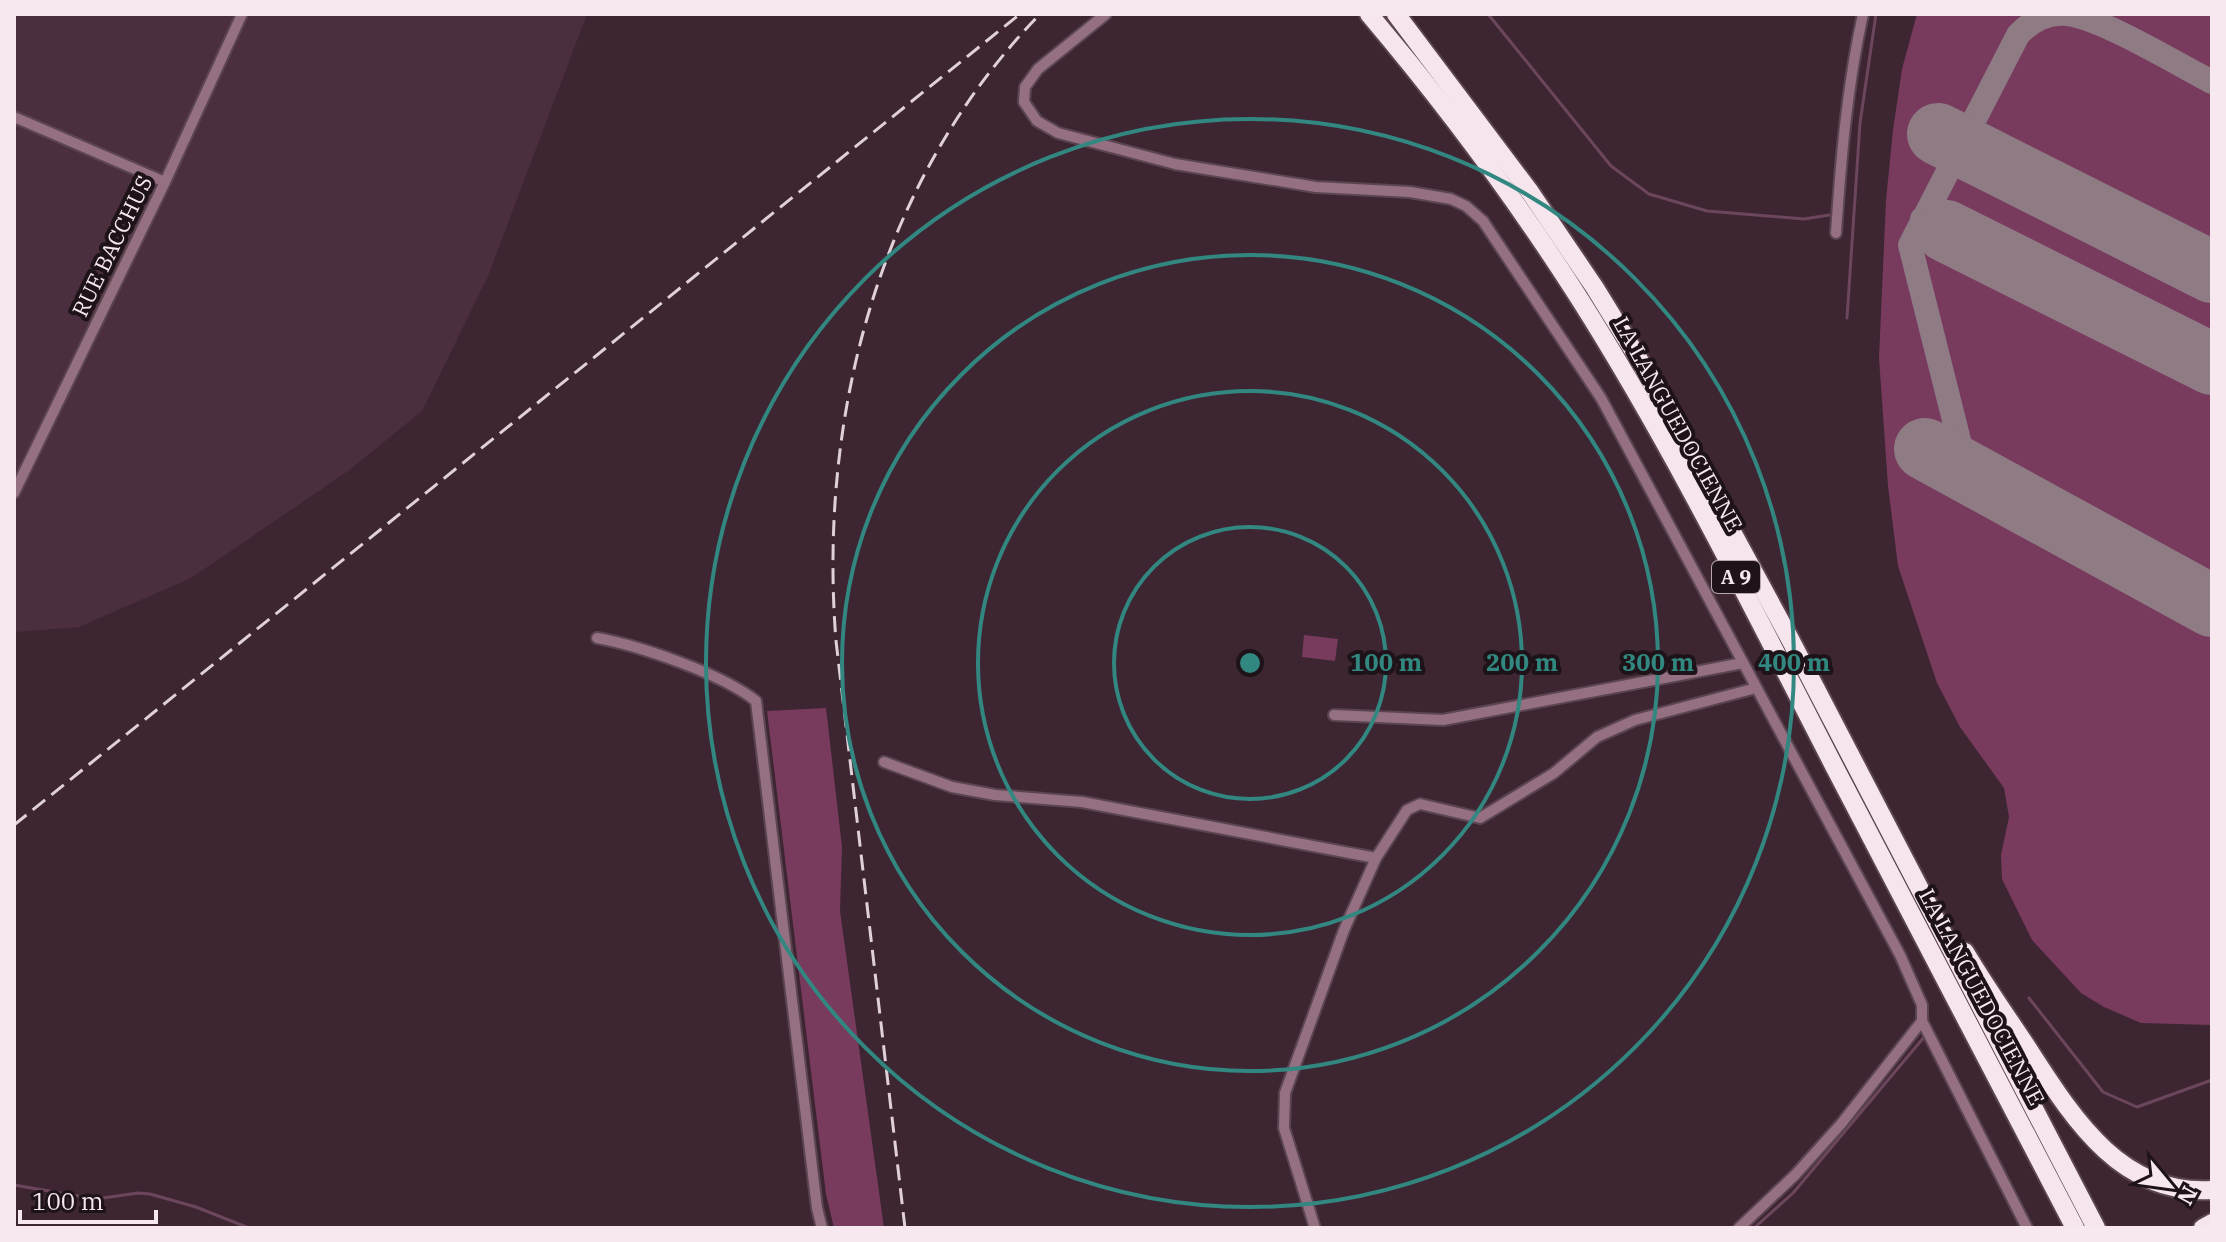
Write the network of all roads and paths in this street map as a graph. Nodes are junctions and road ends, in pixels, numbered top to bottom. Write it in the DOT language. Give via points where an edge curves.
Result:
graph roads {
  1 [pos="242,14"];
  2 [pos="1106,14"];
  3 [pos="1369,14"];
  4 [pos="1396,14"];
  5 [pos="1863,14"];
  6 [pos="14,117"];
  7 [pos="165,182"];
  8 [pos="1836,233"];
  9 [pos="14,493"];
  10 [pos="597,638"];
  11 [pos="1743,663"];
  12 [pos="1756,688"];
  13 [pos="1334,715"];
  14 [pos="884,762"];
  15 [pos="1376,858"];
  16 [pos="1928,904"];
  17 [pos="1922,1021"];
  18 [pos="2212,1190"];
  19 [pos="2212,1223"];
  20 [pos="822,1228"];
  21 [pos="1315,1228"];
  22 [pos="1739,1228"];
  23 [pos="2027,1228"];
  24 [pos="2075,1228"];
  25 [pos="2096,1228"];
  26 [pos="2203,1228"];
  1 -- 7 [label="street, RUE BACCHUS"];
  2 -- 11 [label="street" via="1038,69 1025,87 1024,102 1037,121 1058,133 1175,164 1316,187 1410,192 1466,206 1483,221 1601,398"];
  3 -- 24 [label="highway, LA LANGUEDOCIENNE / A 9" via="1512,198 1621,366 1733,570"];
  4 -- 16 [label="highway, LA LANGUEDOCIENNE / A 9" via="1537,203 1638,358"];
  5 -- 8 [label="street" via="1843,131"];
  6 -- 7 [label="street"];
  7 -- 9 [label="street, RUE BACCHUS"];
  10 -- 20 [label="street" via="702,673 756,701"];
  11 -- 12 [label="street"];
  11 -- 13 [label="street" via="1443,720"];
  12 -- 15 [label="street" via="1635,720 1597,737 1554,773 1480,818 1420,804 1407,810"];
  12 -- 17 [label="street" via="1912,979"];
  14 -- 15 [label="street" via="952,787 1082,802"];
  15 -- 21 [label="street" via="1285,1093 1284,1128"];
  16 -- 18 [label="highway" via="1951,928 2059,1096 2097,1144 2153,1182"];
  16 -- 25 [label="highway, LA LANGUEDOCIENNE / A 9"];
  17 -- 22 [label="street" via="1805,1164"];
  17 -- 23 [label="street"];
  19 -- 26 [label="highway"];
}
